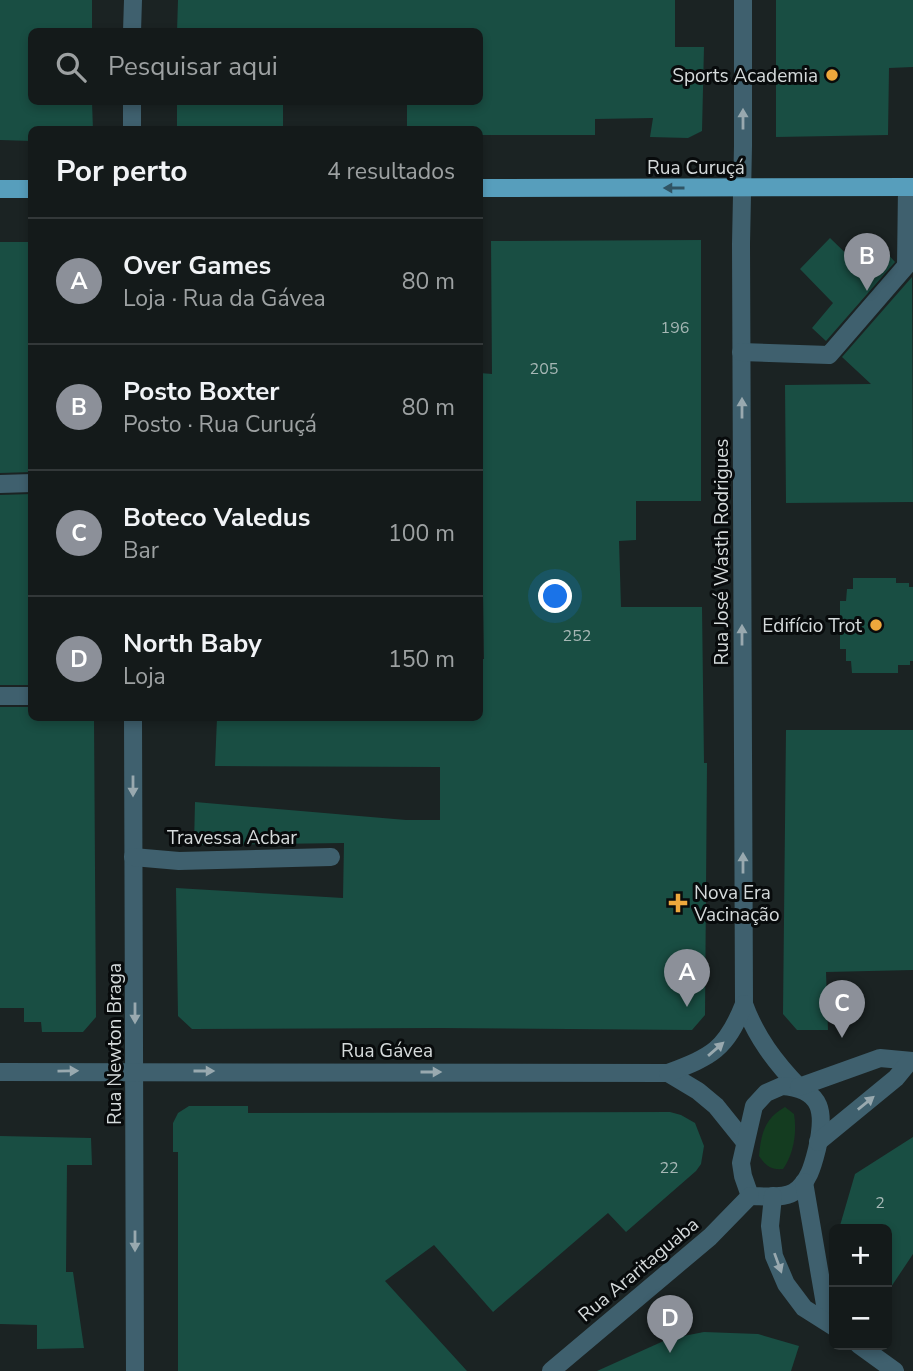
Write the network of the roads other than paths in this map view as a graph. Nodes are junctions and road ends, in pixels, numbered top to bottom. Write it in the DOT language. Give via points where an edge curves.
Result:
graph roads {
  1 [pos="132,0"];
  2 [pos="743,0"];
  3 [pos="132,28"];
  4 [pos="132,105"];
  5 [pos="132,126"];
  6 [pos="910,187"];
  7 [pos="483,188"];
  8 [pos="742,188"];
  9 [pos="0,189"];
  10 [pos="28,189"];
  11 [pos="741,352"];
  12 [pos="28,483"];
  13 [pos="0,484"];
  14 [pos="0,696"];
  15 [pos="28,696"];
  16 [pos="133,721"];
  17 [pos="133,857"];
  18 [pos="331,857"];
  19 [pos="744,1004"];
  20 [pos="912,1061"];
  21 [pos="135,1070"];
  22 [pos="0,1072"];
  23 [pos="668,1073"];
  24 [pos="799,1087"];
  25 [pos="745,1142"];
  26 [pos="818,1142"];
  27 [pos="804,1182"];
  28 [pos="750,1196"];
  29 [pos="772,1196"];
  30 [pos="829,1313"];
  31 [pos="829,1323"];
  32 [pos="866,1350"];
  33 [pos="135,1371"];
  34 [pos="551,1371"];
  35 [pos="895,1371"];
  1 -- 3 [label="street"];
  8 -- 2 [label="street, Rua José Wasth Rodrigues, one-way"];
  4 -- 5 [label="street"];
  6 -- 8 [label="main road, Rua Curuçá"];
  6 -- 11 [label="street" via="906,266 829,355"];
  8 -- 7 [label="main road, Rua Curuçá, one-way"];
  8 -- 11 [label="street, Rua José Wasth Rodrigues"];
  9 -- 10 [label="main road"];
  19 -- 11 [label="street, Rua José Wasth Rodrigues, one-way"];
  12 -- 13 [label="street"];
  14 -- 15 [label="street"];
  16 -- 17 [label="street, Rua Newton Braga, one-way"];
  17 -- 18 [label="street, Travessa Acbar"];
  17 -- 21 [label="street, Rua Newton Braga, one-way"];
  23 -- 19 [label="street, one-way" via="703,1060 722,1045"];
  19 -- 24 [label="street, Rua José Wasth Rodrigues" via="760,1041"];
  20 -- 24 [label="street" via="880,1058"];
  26 -- 20 [label="street, one-way"];
  22 -- 21 [label="street, Rua Gávea, one-way"];
  21 -- 23 [label="street, Rua Gávea, one-way"];
  21 -- 33 [label="street, Rua Newton Braga, one-way"];
  23 -- 25 [label="street" via="716,1106"];
  24 -- 25 [label="street" via="782,1086 766,1093 754,1106"];
  24 -- 26 [label="street" via="821,1109"];
  25 -- 28 [label="street" via="741,1163"];
  26 -- 27 [label="street"];
  27 -- 29 [label="street" via="793,1192"];
  27 -- 30 [label="street"];
  28 -- 29 [label="street"];
  28 -- 34 [label="street, Rua Araritaguaba" via="710,1237"];
  29 -- 31 [label="street, one-way" via="774,1256 786,1284 804,1308"];
  32 -- 35 [label="street"];
}
